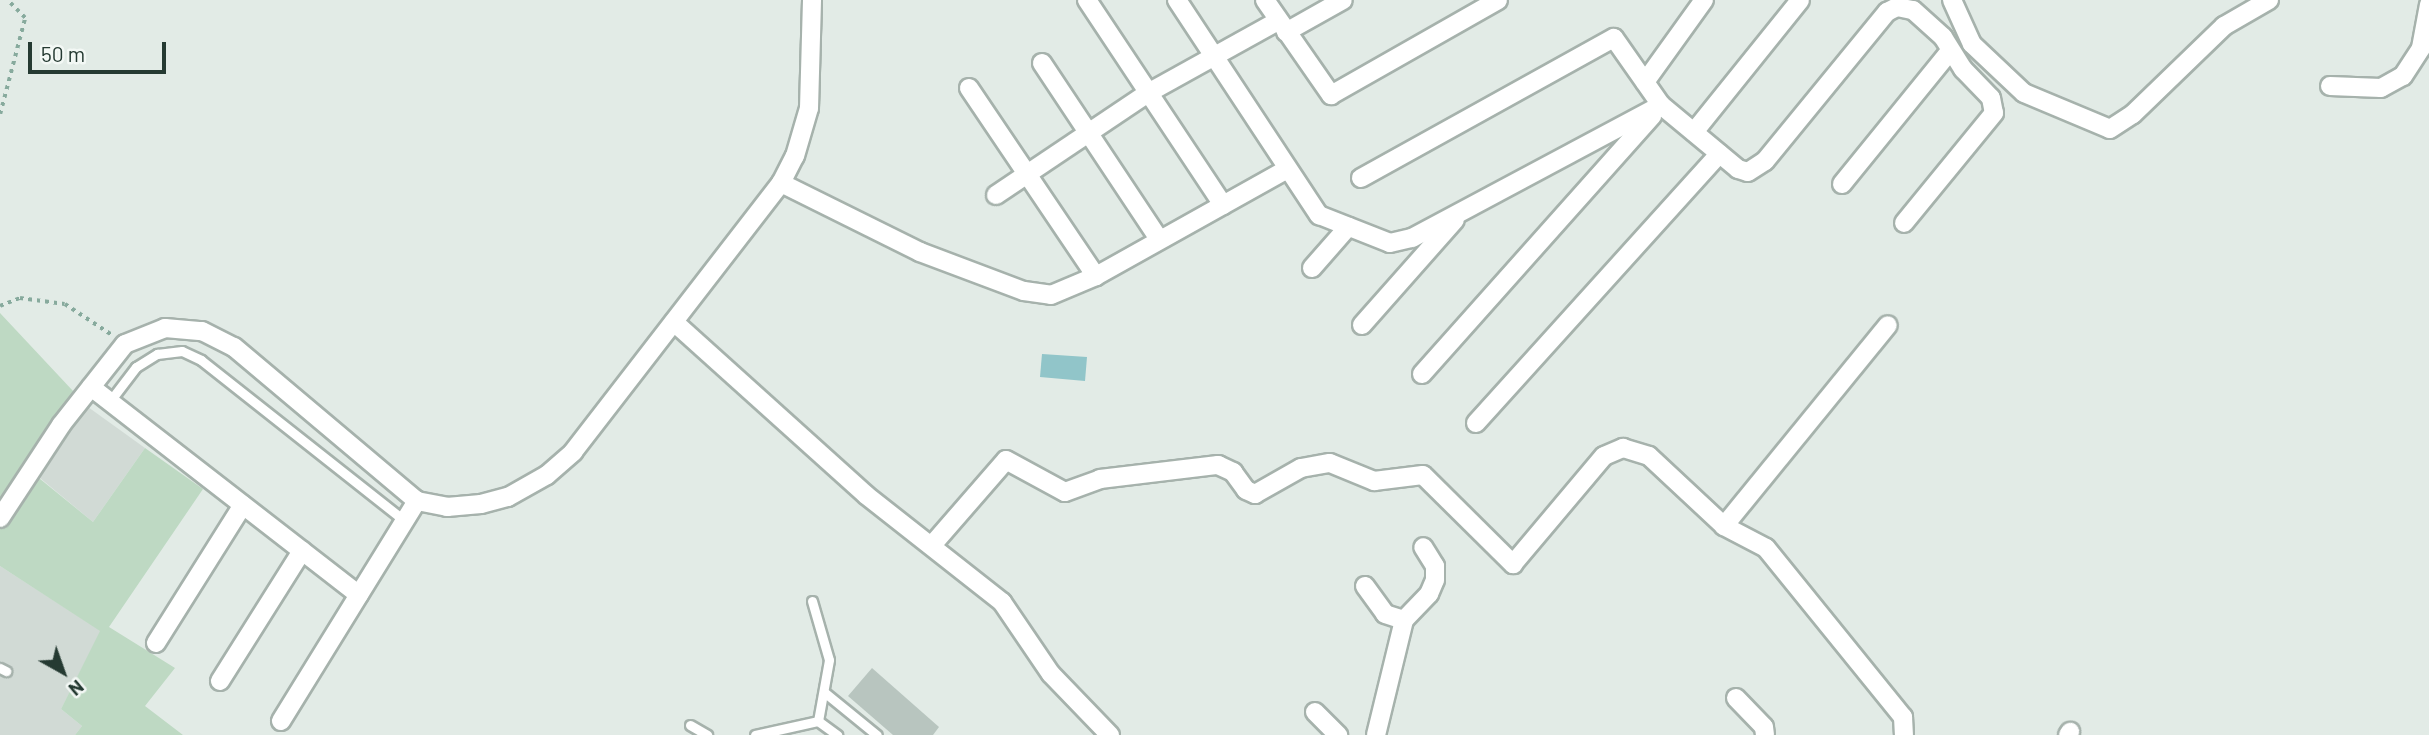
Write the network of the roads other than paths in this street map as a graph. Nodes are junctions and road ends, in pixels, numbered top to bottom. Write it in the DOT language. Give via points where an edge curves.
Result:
graph roads {
  1 [pos="812,0"];
  2 [pos="1087,0"];
  3 [pos="1177,0"];
  4 [pos="1265,0"];
  5 [pos="1343,0"];
  6 [pos="1498,0"];
  7 [pos="1704,0"];
  8 [pos="1800,0"];
  9 [pos="1952,0"];
  10 [pos="2269,0"];
  11 [pos="2429,5"];
  12 [pos="1282,26"];
  13 [pos="1950,51"];
  14 [pos="1212,55"];
  15 [pos="1042,64"];
  16 [pos="1645,82"];
  17 [pos="2330,86"];
  18 [pos="970,88"];
  19 [pos="1148,93"];
  20 [pos="1661,105"];
  21 [pos="1089,132"];
  22 [pos="1694,132"];
  23 [pos="1719,154"];
  24 [pos="1286,170"];
  25 [pos="1027,174"];
  26 [pos="1361,177"];
  27 [pos="781,183"];
  28 [pos="1842,184"];
  29 [pos="996,195"];
  30 [pos="1223,205"];
  31 [pos="1463,211"];
  32 [pos="1904,223"];
  33 [pos="1348,227"];
  34 [pos="1159,239"];
  35 [pos="1312,268"];
  36 [pos="1096,276"];
  37 [pos="674,322"];
  38 [pos="1888,325"];
  39 [pos="1362,326"];
  40 [pos="1422,374"];
  41 [pos="91,387"];
  42 [pos="110,401"];
  43 [pos="1476,423"];
  44 [pos="417,501"];
  45 [pos="243,505"];
  46 [pos="0,518"];
  47 [pos="405,521"];
  48 [pos="1724,526"];
  49 [pos="933,544"];
  50 [pos="1423,547"];
  51 [pos="302,551"];
  52 [pos="1365,586"];
  53 [pos="359,595"];
  54 [pos="812,601"];
  55 [pos="1404,620"];
  56 [pos="156,643"];
  57 [pos="220,681"];
  58 [pos="824,692"];
  59 [pos="1736,698"];
  60 [pos="1314,712"];
  61 [pos="281,721"];
  62 [pos="818,721"];
  63 [pos="690,725"];
  64 [pos="707,735"];
  65 [pos="755,735"];
  66 [pos="836,735"];
  67 [pos="877,735"];
  68 [pos="1110,735"];
  69 [pos="1338,735"];
  70 [pos="1376,735"];
  71 [pos="1765,735"];
  72 [pos="1904,735"];
  1 -- 27 [label="street" via="809,107 795,156"];
  2 -- 19 [label="street"];
  3 -- 14 [label="street"];
  4 -- 12 [label="street"];
  5 -- 12 [label="street"];
  6 -- 12 [label="street" via="1331,95"];
  7 -- 16 [label="street"];
  8 -- 22 [label="street"];
  9 -- 10 [label="street" via="1972,44 2024,93 2110,129 2133,114 2224,26"];
  11 -- 17 [label="street" via="2420,48 2403,76 2381,88"];
  12 -- 14 [label="street"];
  13 -- 23 [label="street" via="1943,37 1913,10 1897,7 1887,12 1765,161 1748,172"];
  13 -- 28 [label="street"];
  13 -- 32 [label="street" via="1991,98 1994,113"];
  14 -- 19 [label="street"];
  14 -- 24 [label="street"];
  15 -- 21 [label="street"];
  16 -- 20 [label="street"];
  16 -- 26 [label="street" via="1614,38"];
  18 -- 25 [label="street"];
  19 -- 21 [label="street"];
  19 -- 30 [label="street"];
  20 -- 22 [label="street"];
  20 -- 31 [label="street"];
  20 -- 40 [label="street"];
  21 -- 25 [label="street"];
  21 -- 34 [label="street"];
  22 -- 23 [label="street"];
  23 -- 43 [label="street"];
  24 -- 30 [label="street"];
  24 -- 33 [label="street" via="1319,215"];
  25 -- 29 [label="street"];
  25 -- 36 [label="street"];
  27 -- 36 [label="street" via="920,252 1024,291 1051,295"];
  27 -- 37 [label="street"];
  30 -- 34 [label="street"];
  31 -- 33 [label="street" via="1412,238 1390,243"];
  31 -- 39 [label="street"];
  33 -- 35 [label="street"];
  34 -- 36 [label="street"];
  37 -- 44 [label="street" via="573,452 547,475 508,497 481,504 447,507"];
  37 -- 49 [label="street" via="866,495"];
  38 -- 48 [label="street"];
  41 -- 42 [label="street"];
  41 -- 44 [label="street" via="125,344 166,328 202,331 221,339"];
  41 -- 46 [label="street"];
  42 -- 45 [label="street"];
  42 -- 47 [label="lane" via="136,367 157,354 182,351 201,360"];
  44 -- 47 [label="street"];
  45 -- 51 [label="street"];
  45 -- 56 [label="street"];
  47 -- 53 [label="street"];
  48 -- 49 [label="street" via="1649,456 1623,448 1604,456 1513,564 1423,475 1374,481 1330,463 1301,468 1255,494 1246,490 1233,472 1218,465 1100,479 1065,492 1006,460"];
  48 -- 72 [label="street" via="1766,548 1903,718"];
  49 -- 68 [label="street" via="1002,602 1051,674"];
  50 -- 55 [label="street" via="1435,566 1435,580 1429,594"];
  51 -- 53 [label="street"];
  51 -- 57 [label="street"];
  52 -- 55 [label="street" via="1385,614"];
  53 -- 61 [label="street"];
  54 -- 58 [label="lane" via="829,660"];
  55 -- 70 [label="street"];
  58 -- 62 [label="lane"];
  58 -- 67 [label="lane"];
  59 -- 71 [label="street" via="1764,727"];
  60 -- 69 [label="street"];
  62 -- 65 [label="lane"];
  62 -- 66 [label="lane"];
  63 -- 64 [label="lane"];
}
